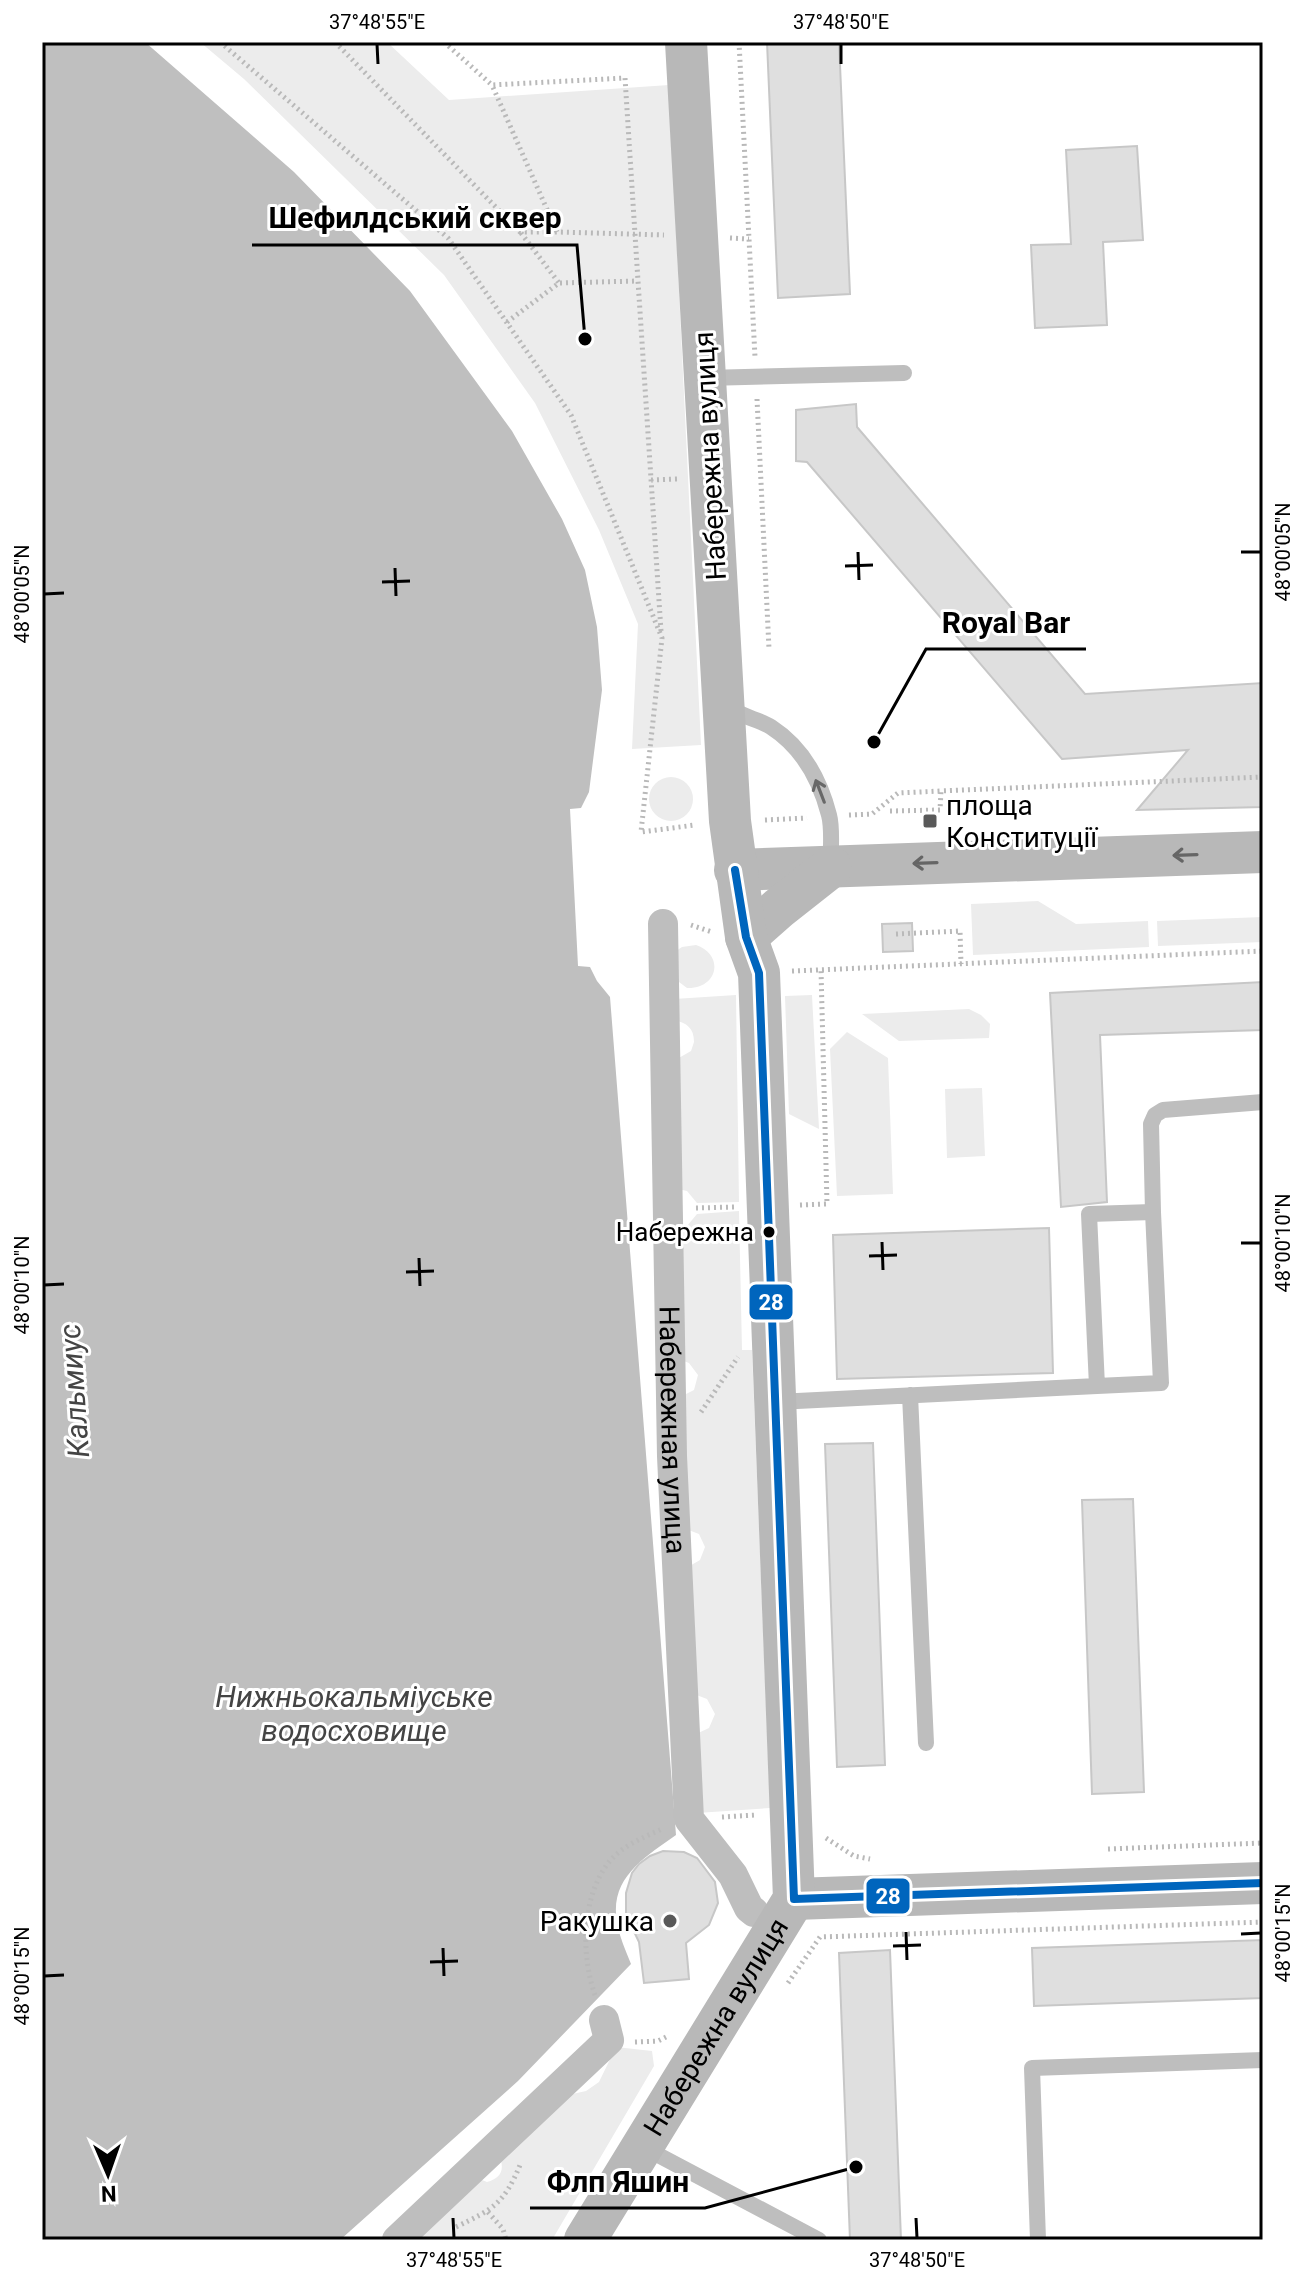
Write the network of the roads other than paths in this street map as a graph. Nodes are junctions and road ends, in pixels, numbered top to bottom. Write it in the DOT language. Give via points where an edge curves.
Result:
graph roads {
  1 [pos="686,42"];
  2 [pos="904,373"];
  3 [pos="706,378"];
  4 [pos="725,700"];
  5 [pos="1263,852"];
  6 [pos="831,867"];
  7 [pos="735,870"];
  8 [pos="663,924"];
  9 [pos="753,955"];
  10 [pos="1263,1102"];
  11 [pos="1153,1212"];
  12 [pos="1097,1386"];
  13 [pos="910,1395"];
  14 [pos="775,1402"];
  15 [pos="926,1743"];
  16 [pos="1263,1883"];
  17 [pos="794,1899"];
  18 [pos="754,1912"];
  19 [pos="607,2030"];
  20 [pos="1263,2060"];
  21 [pos="641,2146"];
  22 [pos="397,2240"];
  23 [pos="585,2240"];
  24 [pos="819,2240"];
  25 [pos="1038,2240"];
  1 -- 3 [label="main road, Набережна вулиця"];
  2 -- 3 [label="lane"];
  3 -- 4 [label="main road, Набережна вулиця"];
  6 -- 4 [label="lane, one-way" via="830,817 802,754 759,719 734,712"];
  4 -- 7 [label="main road, Набережна вулиця"];
  5 -- 6 [label="main road, one-way"];
  6 -- 7 [label="main road"];
  6 -- 9 [label="main road"];
  7 -- 9 [label="main road, Набережна вулиця"];
  8 -- 18 [label="street, Набережная улица" via="672,1456 685,1821 733,1875"];
  9 -- 14 [label="main road, Набережна вулиця"];
  10 -- 11 [label="lane" via="1163,1110 1155,1115"];
  11 -- 12 [label="lane" via="1161,1383"];
  11 -- 12 [label="lane" via="1089,1214"];
  12 -- 13 [label="lane"];
  13 -- 14 [label="lane"];
  13 -- 15 [label="lane"];
  14 -- 17 [label="main road, Набережна вулиця"];
  16 -- 17 [label="main road"];
  17 -- 21 [label="main road, Набережна вулиця"];
  19 -- 22 [label="street"];
  20 -- 25 [label="lane" via="1032,2068"];
  21 -- 23 [label="main road, Набережна вулиця"];
  21 -- 24 [label="lane"];
}
